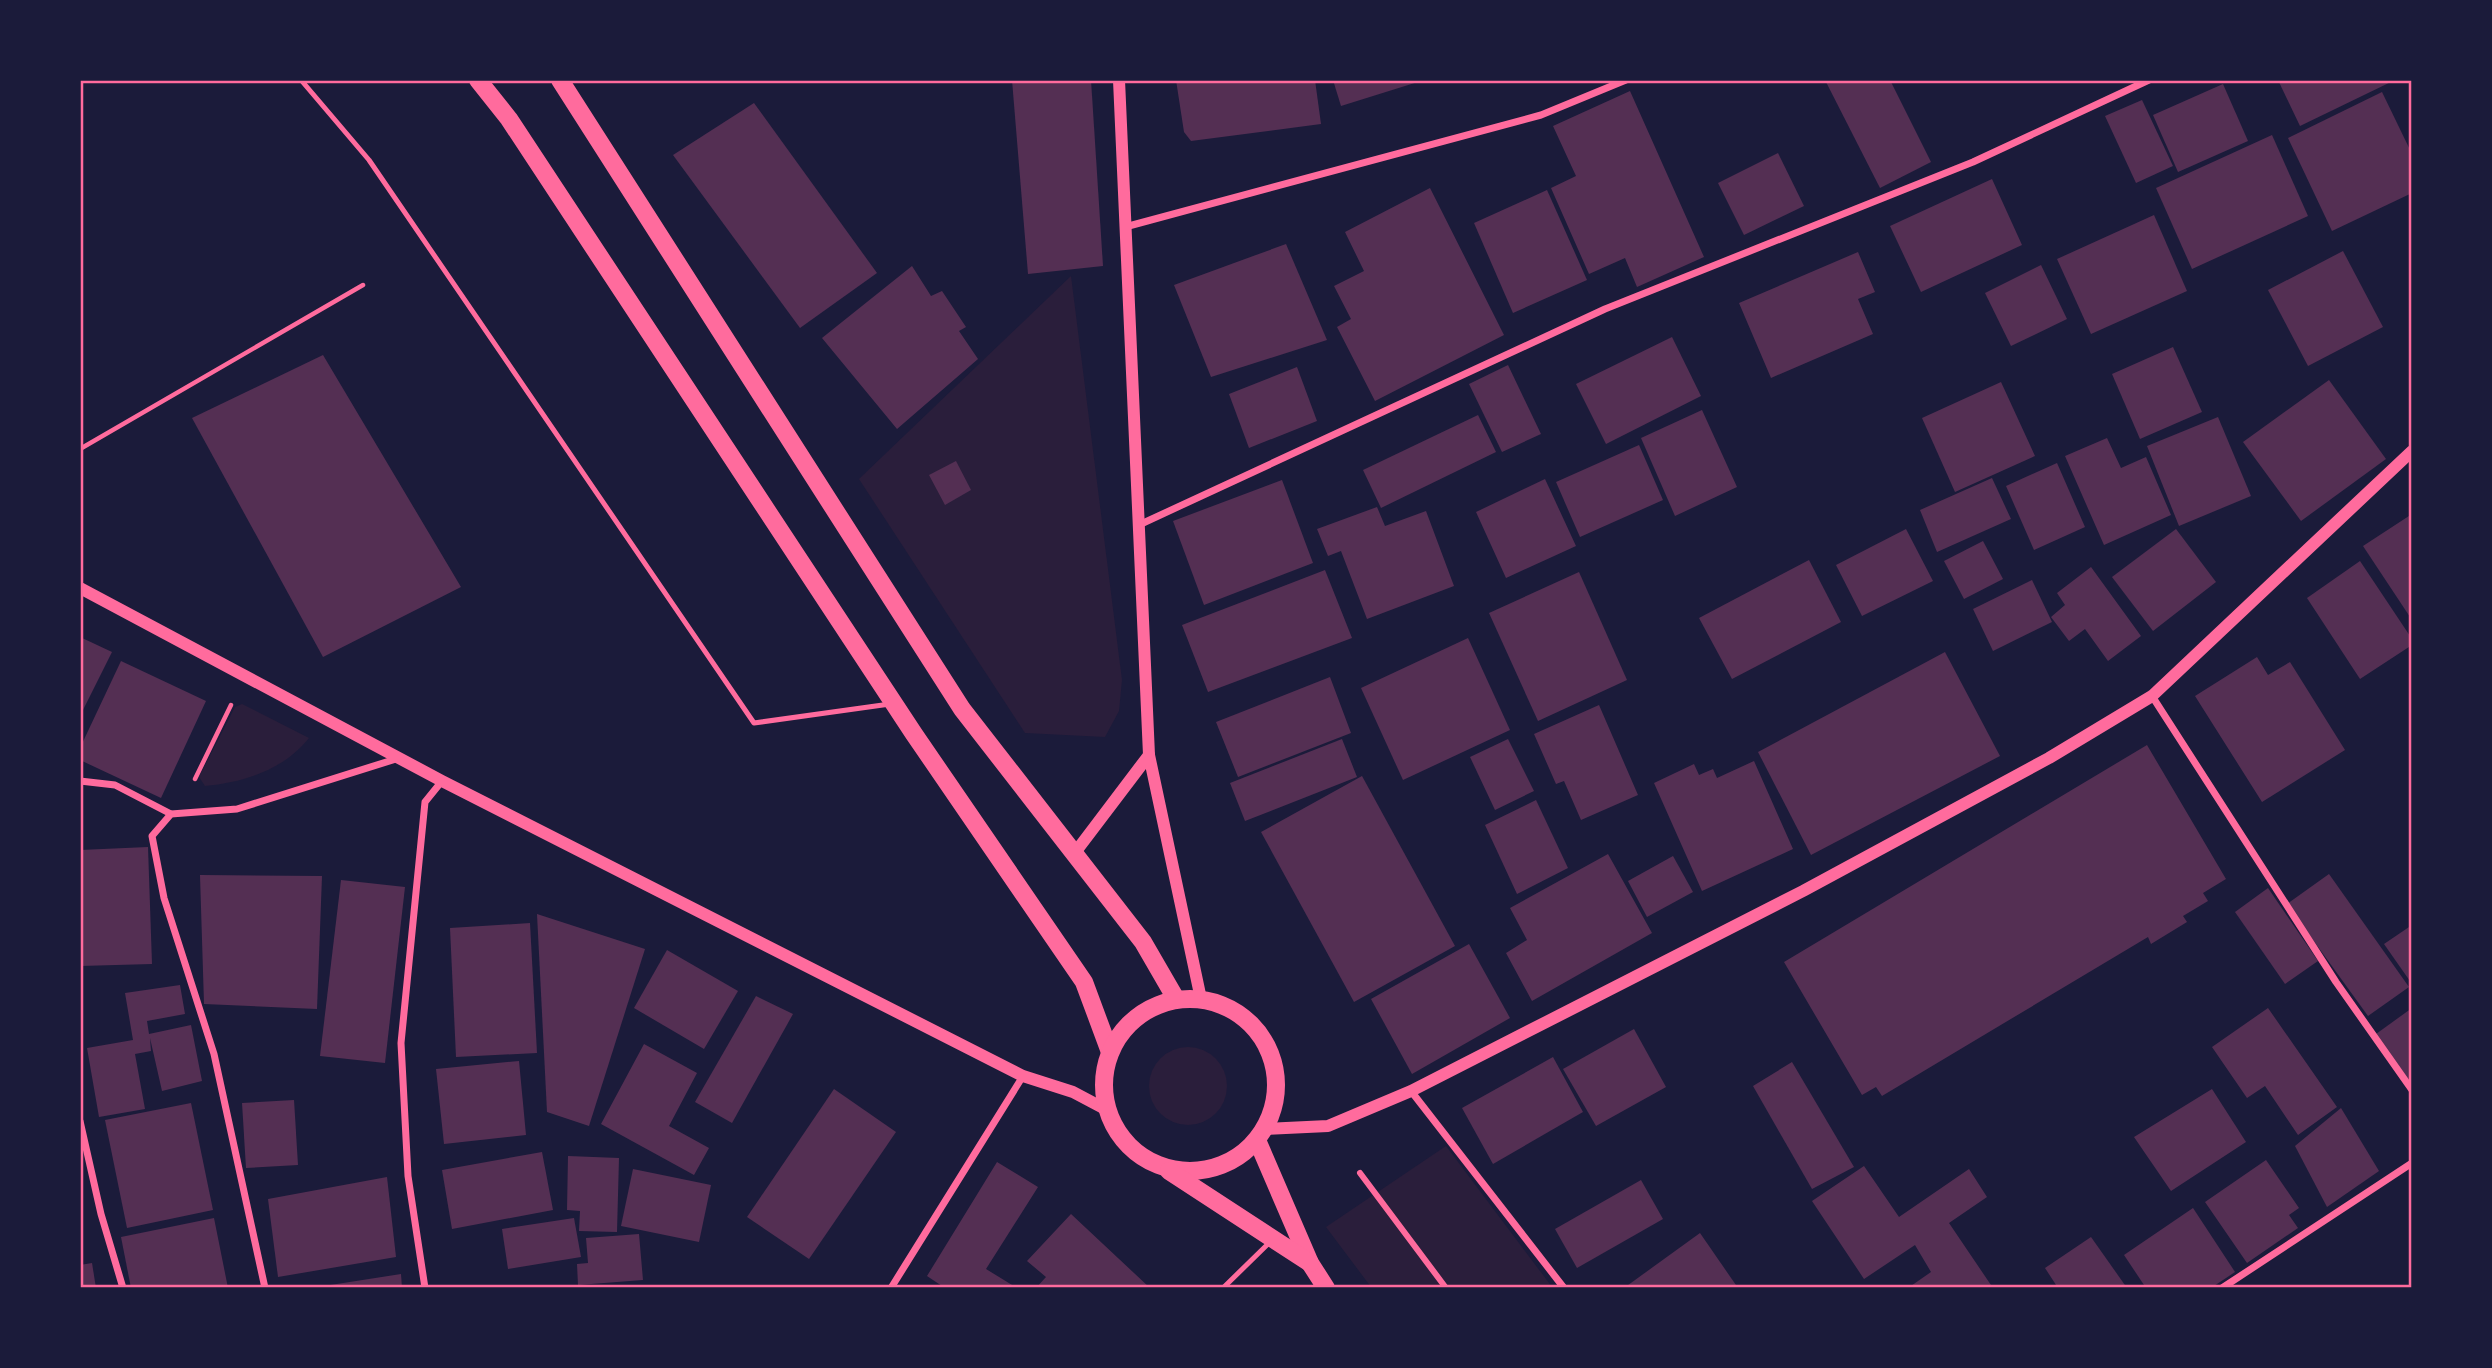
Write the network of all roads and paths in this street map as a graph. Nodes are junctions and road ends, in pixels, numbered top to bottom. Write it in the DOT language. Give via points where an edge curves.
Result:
graph roads {
  1 [pos="301,80"];
  2 [pos="478,80"];
  3 [pos="560,80"];
  4 [pos="1119,80"];
  5 [pos="1626,80"];
  6 [pos="2149,80"];
  7 [pos="1125,227"];
  8 [pos="363,285"];
  9 [pos="80,449"];
  10 [pos="2412,451"];
  11 [pos="1141,524"];
  12 [pos="80,588"];
  13 [pos="245,676"];
  14 [pos="2152,696"];
  15 [pos="895,703"];
  16 [pos="1149,755"];
  17 [pos="400,757"];
  18 [pos="442,780"];
  19 [pos="80,781"];
  20 [pos="175,814"];
  21 [pos="1074,854"];
  22 [pos="1176,999"];
  23 [pos="1201,999"];
  24 [pos="1110,1052"];
  25 [pos="1023,1076"];
  26 [pos="2412,1090"];
  27 [pos="1411,1091"];
  28 [pos="1107,1110"];
  29 [pos="80,1121"];
  30 [pos="1262,1135"];
  31 [pos="2412,1163"];
  32 [pos="1161,1166"];
  33 [pos="1360,1173"];
  34 [pos="1275,1237"];
  35 [pos="1310,1263"];
  36 [pos="123,1287"];
  37 [pos="265,1287"];
  38 [pos="425,1287"];
  39 [pos="891,1287"];
  40 [pos="1223,1287"];
  41 [pos="1326,1287"];
  42 [pos="1446,1287"];
  43 [pos="1564,1287"];
  44 [pos="2222,1287"];
  1 -- 15 [label="lane" via="369,160 754,723"];
  2 -- 15 [label="main road" via="509,119"];
  3 -- 21 [label="main road" via="962,709"];
  4 -- 7 [label="street"];
  5 -- 7 [label="street" via="1541,115"];
  6 -- 11 [label="street" via="1973,162 1605,309"];
  7 -- 11 [label="street"];
  8 -- 9 [label="path"];
  10 -- 14 [label="street"];
  11 -- 16 [label="street"];
  12 -- 13 [label="street"];
  13 -- 17 [label="street"];
  13 -- 20 [label="path"];
  14 -- 26 [label="street" via="2336,982"];
  14 -- 27 [label="street" via="2049,758 1803,891"];
  15 -- 24 [label="main road" via="1084,982"];
  16 -- 21 [label="street"];
  16 -- 23 [label="street"];
  17 -- 18 [label="street"];
  17 -- 20 [label="street" via="237,809"];
  18 -- 25 [label="street"];
  18 -- 38 [label="street" via="425,802 401,1043 408,1176"];
  19 -- 20 [label="street" via="116,785"];
  20 -- 37 [label="street" via="152,836 164,898 214,1054"];
  21 -- 22 [label="main road" via="1143,942"];
  22 -- 23 [label="main road"];
  22 -- 24 [label="main road" via="1130,1023"];
  23 -- 30 [label="main road" via="1236,1013 1251,1024 1267,1047 1276,1074 1274,1103"];
  24 -- 28 [label="main road" via="1105,1071"];
  25 -- 28 [label="street" via="1073,1092"];
  25 -- 39 [label="street"];
  27 -- 30 [label="street" via="1328,1126"];
  27 -- 43 [label="street"];
  28 -- 32 [label="main road" via="1128,1144"];
  29 -- 36 [label="street"];
  30 -- 32 [label="main road" via="1213,1168 1196,1171"];
  30 -- 35 [label="main road"];
  31 -- 44 [label="street"];
  32 -- 34 [label="main road"];
  33 -- 42 [label="street"];
  34 -- 35 [label="main road"];
  34 -- 40 [label="lane"];
  35 -- 41 [label="main road"];
}
